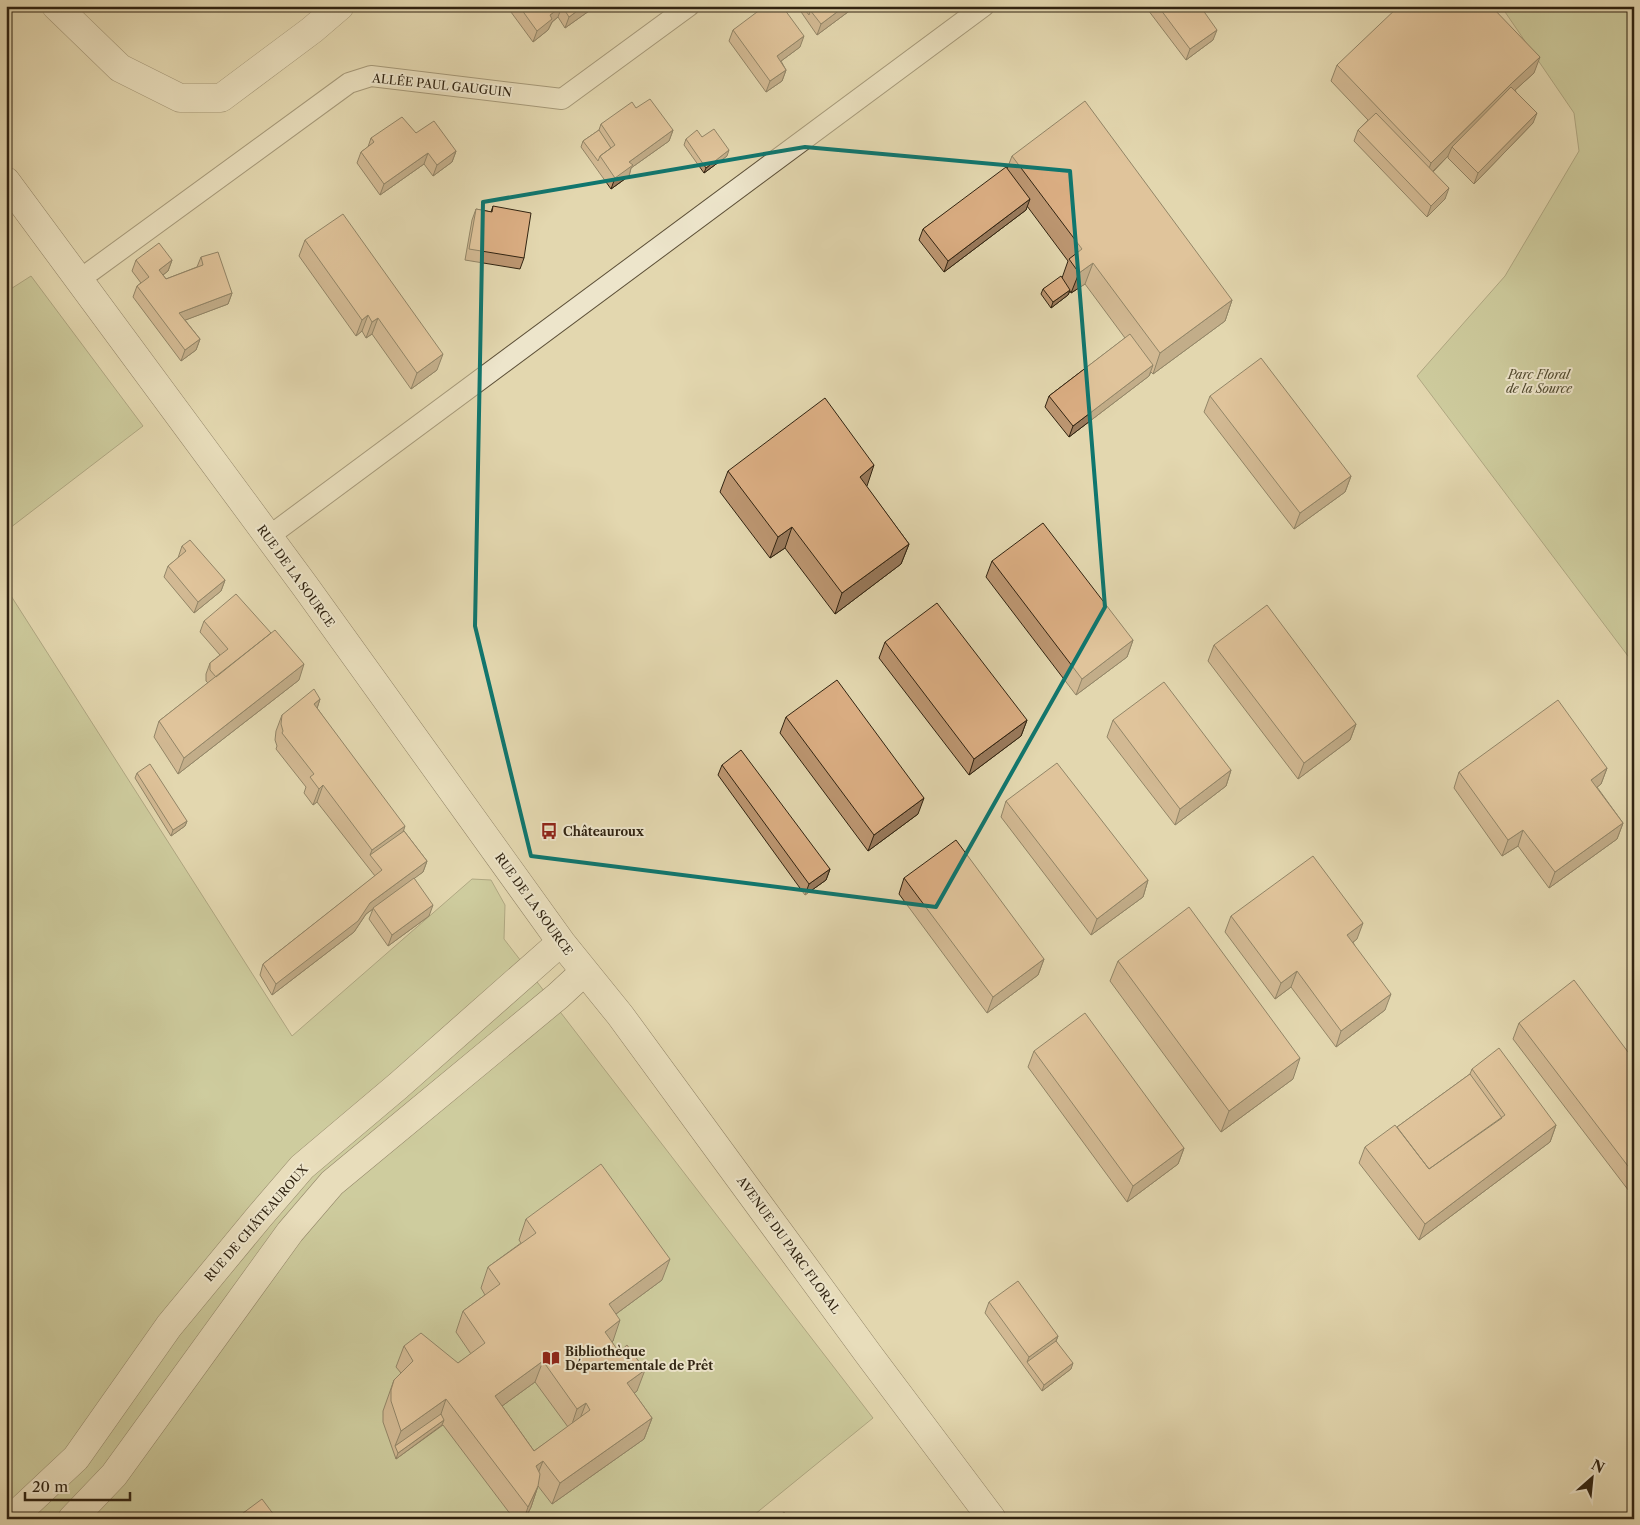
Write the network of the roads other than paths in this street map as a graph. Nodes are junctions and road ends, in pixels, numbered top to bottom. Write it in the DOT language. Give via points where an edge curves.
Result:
graph roads {
  1 [pos="56,6"];
  2 [pos="340,6"];
  3 [pos="689,6"];
  4 [pos="984,6"];
  5 [pos="6,182"];
  6 [pos="79,280"];
  7 [pos="268,537"];
  8 [pos="561,942"];
  9 [pos="584,972"];
  10 [pos="11,1519"];
  11 [pos="72,1519"];
  12 [pos="992,1519"];
  1 -- 2 [label="street" via="120,68 180,98 221,98"];
  3 -- 6 [label="lane, ALLÉE PAUL GAUGUIN" via="562,99 371,76 349,83"];
  4 -- 7 [label="lane"];
  5 -- 6 [label="street, RUE DE LA SOURCE"];
  6 -- 7 [label="street, RUE DE LA SOURCE"];
  7 -- 8 [label="street, RUE DE LA SOURCE"];
  8 -- 9 [label="street, RUE DE LA SOURCE"];
  8 -- 10 [label="street, RUE DE CHÂTEAUROUX" via="302,1167 169,1326 76,1458"];
  9 -- 11 [label="street" via="332,1183 290,1232 114,1475"];
  9 -- 12 [label="street, AVENUE DU PARC FLORAL" via="620,1015"];
}
